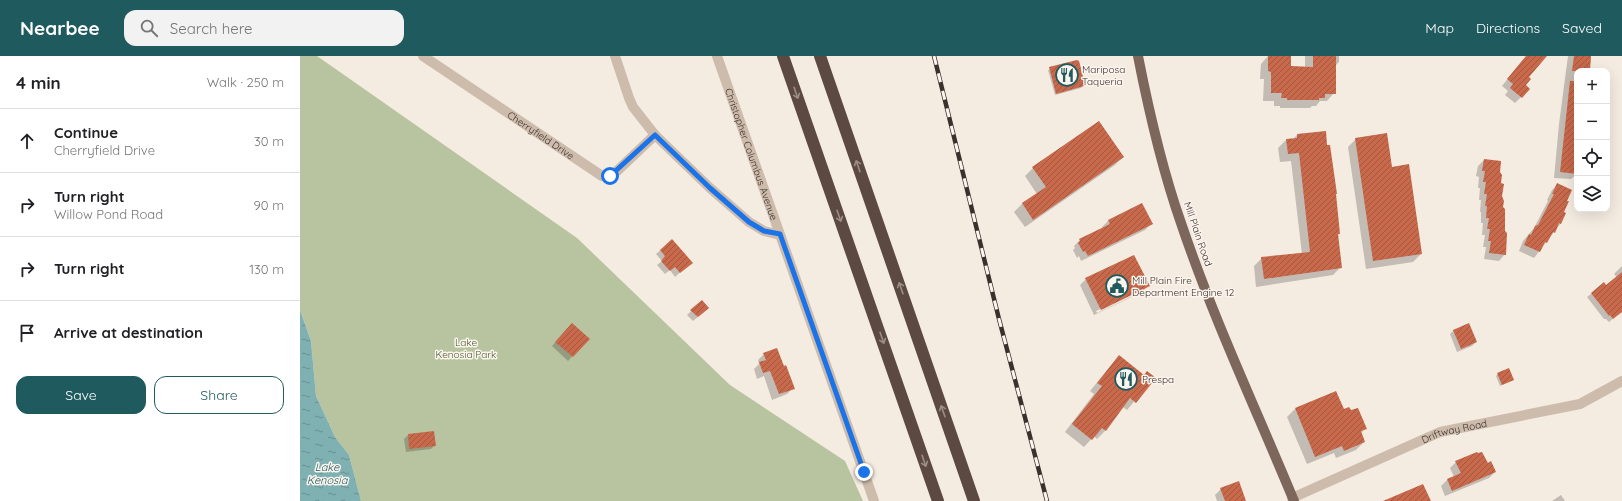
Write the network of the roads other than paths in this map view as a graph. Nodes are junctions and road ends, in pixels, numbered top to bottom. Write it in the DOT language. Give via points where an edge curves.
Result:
graph roads {
  1 [pos="423,56"];
  2 [pos="615,56"];
  3 [pos="717,56"];
  4 [pos="783,56"];
  5 [pos="820,56"];
  6 [pos="1138,56"];
  7 [pos="655,135"];
  8 [pos="780,234"];
  9 [pos="1622,381"];
  10 [pos="1293,500"];
  11 [pos="874,501"];
  12 [pos="938,501"];
  13 [pos="974,501"];
  1 -- 7 [label="street, Cherryfield Drive" via="602,176 607,177 617,171"];
  2 -- 7 [label="street" via="628,98"];
  3 -- 8 [label="street, Christopher Columbus Avenue"];
  4 -- 12 [label="highway, one-way"];
  13 -- 5 [label="highway, one-way"];
  6 -- 10 [label="main road, Mill Plain Road" via="1156,138 1180,222 1196,267"];
  7 -- 8 [label="street" via="749,222 764,231"];
  8 -- 11 [label="street, Christopher Columbus Avenue"];
  9 -- 10 [label="street, Driftway Road" via="1580,404 1440,432"];
}
